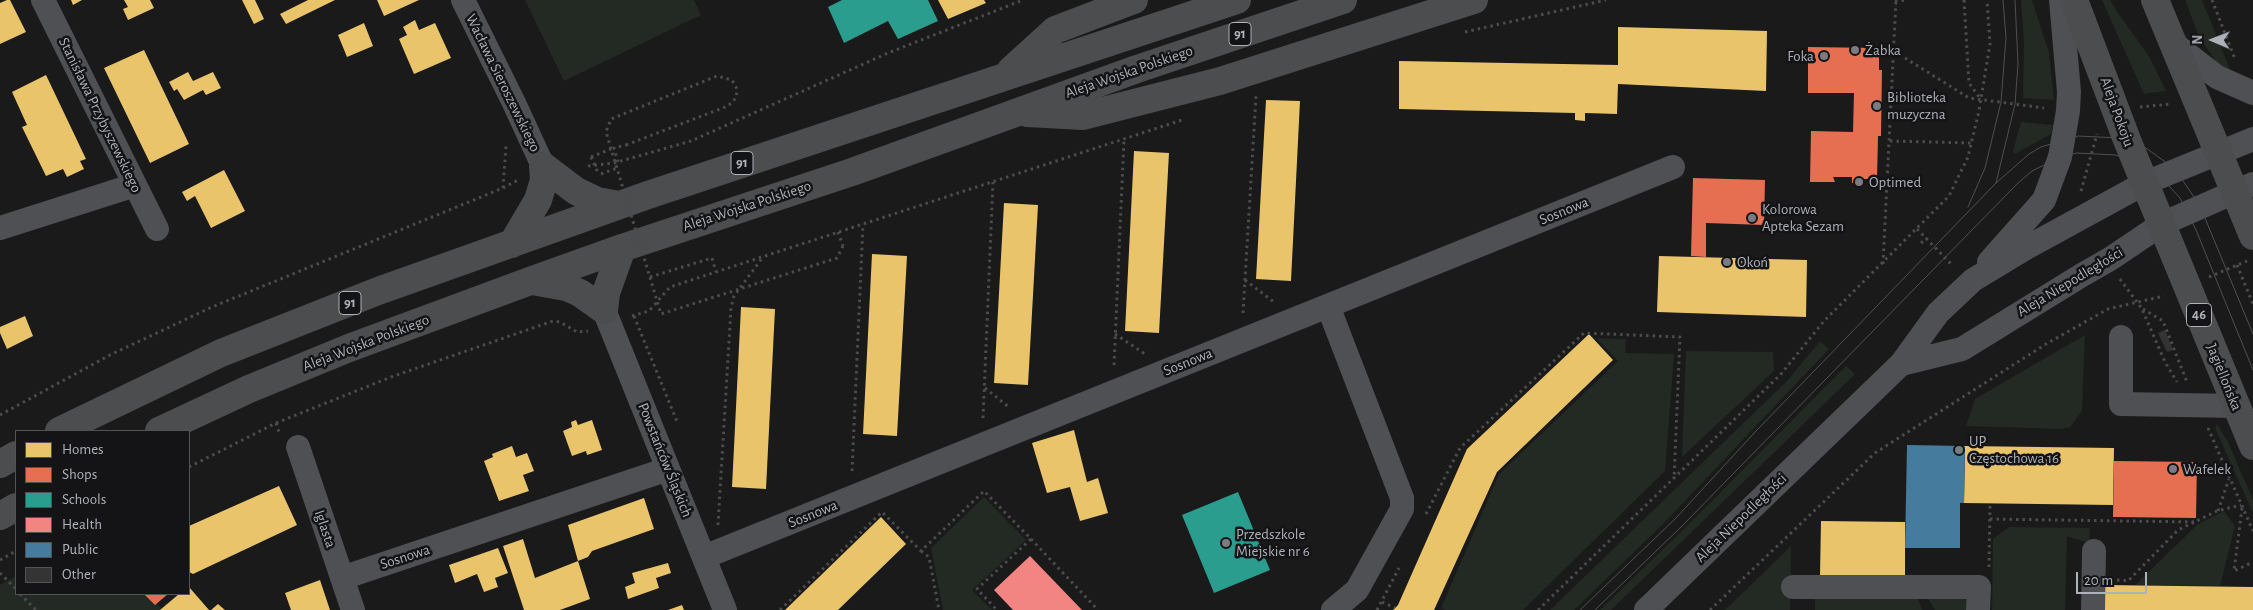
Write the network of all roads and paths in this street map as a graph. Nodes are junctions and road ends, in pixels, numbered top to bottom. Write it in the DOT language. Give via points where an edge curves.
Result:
graph roads {
  1 [pos="43,0"];
  2 [pos="463,0"];
  3 [pos="1023,0"];
  4 [pos="1134,0"];
  5 [pos="1237,0"];
  6 [pos="1343,0"];
  7 [pos="1474,0"];
  8 [pos="1606,0"];
  9 [pos="1906,0"];
  10 [pos="1964,0"];
  11 [pos="1986,0"];
  12 [pos="2061,0"];
  13 [pos="2074,0"];
  14 [pos="2156,0"];
  15 [pos="2212,0"];
  16 [pos="1895,1"];
  17 [pos="1574,7"];
  18 [pos="2173,43"];
  19 [pos="1894,51"];
  20 [pos="2238,66"];
  21 [pos="1004,76"];
  22 [pos="2253,93"];
  23 [pos="1256,95"];
  24 [pos="1980,99"];
  25 [pos="2168,104"];
  26 [pos="2147,106"];
  27 [pos="2054,110"];
  28 [pos="1015,113"];
  29 [pos="2097,128"];
  30 [pos="1124,139"];
  31 [pos="2253,139"];
  32 [pos="1890,141"];
  33 [pos="505,142"];
  34 [pos="1972,143"];
  35 [pos="611,149"];
  36 [pos="2219,152"];
  37 [pos="1077,155"];
  38 [pos="543,166"];
  39 [pos="1673,167"];
  40 [pos="617,168"];
  41 [pos="994,182"];
  42 [pos="2145,183"];
  43 [pos="134,186"];
  44 [pos="2244,187"];
  45 [pos="2079,196"];
  46 [pos="619,205"];
  47 [pos="863,224"];
  48 [pos="2162,224"];
  49 [pos="0,228"];
  50 [pos="1917,229"];
  51 [pos="156,230"];
  52 [pos="838,232"];
  53 [pos="2253,236"];
  54 [pos="1921,243"];
  55 [pos="512,244"];
  56 [pos="622,248"];
  57 [pos="763,256"];
  58 [pos="1883,264"];
  59 [pos="716,272"];
  60 [pos="650,277"];
  61 [pos="2207,278"];
  62 [pos="1245,280"];
  63 [pos="1973,280"];
  64 [pos="530,281"];
  65 [pos="2122,284"];
  66 [pos="2158,298"];
  67 [pos="2136,302"];
  68 [pos="2253,304"];
  69 [pos="1328,306"];
  70 [pos="2142,309"];
  71 [pos="1243,313"];
  72 [pos="616,314"];
  73 [pos="1296,319"];
  74 [pos="577,332"];
  75 [pos="1116,334"];
  76 [pos="2121,337"];
  77 [pos="1901,364"];
  78 [pos="1114,365"];
  79 [pos="1167,371"];
  80 [pos="2188,385"];
  81 [pos="984,387"];
  82 [pos="2183,387"];
  83 [pos="2236,406"];
  84 [pos="1010,408"];
  85 [pos="0,415"];
  86 [pos="983,418"];
  87 [pos="2206,426"];
  88 [pos="62,430"];
  89 [pos="161,430"];
  90 [pos="2253,446"];
  91 [pos="298,447"];
  92 [pos="15,456"];
  93 [pos="0,464"];
  94 [pos="190,466"];
  95 [pos="668,469"];
  96 [pos="852,471"];
  97 [pos="2229,478"];
  98 [pos="1674,479"];
  99 [pos="1990,503"];
  100 [pos="2242,506"];
  101 [pos="15,508"];
  102 [pos="2217,511"];
  103 [pos="0,516"];
  104 [pos="1425,516"];
  105 [pos="1990,519"];
  106 [pos="2197,522"];
  107 [pos="718,525"];
  108 [pos="2253,530"];
  109 [pos="1030,539"];
  110 [pos="921,551"];
  111 [pos="2094,551"];
  112 [pos="15,552"];
  113 [pos="704,558"];
  114 [pos="0,560"];
  115 [pos="2253,562"];
  116 [pos="1399,568"];
  117 [pos="0,572"];
  118 [pos="1988,574"];
  119 [pos="342,578"];
  120 [pos="2094,580"];
  121 [pos="1794,587"];
  122 [pos="15,588"];
  123 [pos="21,595"];
  124 [pos="1382,602"];
  125 [pos="1395,608"];
  126 [pos="36,610"];
  127 [pos="353,610"];
  128 [pos="725,610"];
  129 [pos="780,610"];
  130 [pos="939,610"];
  131 [pos="997,610"];
  132 [pos="1098,610"];
  133 [pos="1333,610"];
  134 [pos="1377,610"];
  135 [pos="1538,610"];
  136 [pos="1646,610"];
  137 [pos="1710,610"];
  138 [pos="1978,610"];
  139 [pos="2093,610"];
  1 -- 43 [label="street, Stanisława Przybyszewskiego"];
  2 -- 38 [label="street, Wacława Sieroszewskiego"];
  3 -- 35 [label="path, bridge" via="888,53 691,141 618,162 614,148 728,106 736,98 737,88 732,80 717,76 611,118 606,132"];
  4 -- 21 [label="main road" via="1055,30"];
  5 -- 21 [label="main road, 91"];
  6 -- 28 [label="main road, Aleja Wojska Polskiego / 91"];
  7 -- 28 [label="main road" via="1220,81 1084,116"];
  8 -- 17 [label="path"];
  9 -- 16 [label="path"];
  10 -- 24 [label="path" via="1968,78"];
  11 -- 24 [label="path" via="1990,44"];
  12 -- 63 [label="street" via="2069,92 2060,157 2044,200"];
  13 -- 42 [label="main road, Aleja Pokoju / 46"];
  14 -- 18 [label="main road"];
  15 -- 20 [label="path"];
  16 -- 19 [label="path"];
  18 -- 22 [label="street" via="2217,77"];
  18 -- 36 [label="main road"];
  19 -- 24 [label="path" via="1969,98"];
  19 -- 32 [label="path"];
  21 -- 46 [label="main road, 91"];
  23 -- 62 [label="path"];
  24 -- 27 [label="path"];
  24 -- 34 [label="path"];
  25 -- 26 [label="path"];
  28 -- 56 [label="main road, Aleja Wojska Polskiego / 91" via="852,172"];
  29 -- 45 [label="path"];
  30 -- 75 [label="path"];
  31 -- 36 [label="street, Aleja Niepodległości"];
  32 -- 34 [label="path"];
  32 -- 58 [label="path"];
  33 -- 85 [label="path" via="503,188 212,307 110,355"];
  34 -- 50 [label="path" via="1949,196"];
  35 -- 40 [label="path, bridge"];
  35 -- 40 [label="path, bridge" via="591,157 598,175"];
  36 -- 42 [label="street, Aleja Niepodległości"];
  36 -- 44 [label="main road"];
  37 -- 41 [label="path"];
  38 -- 46 [label="main road" via="576,191"];
  38 -- 55 [label="main road" via="544,180 538,200"];
  39 -- 69 [label="street, Sosnowa"];
  40 -- 60 [label="path, bridge"];
  41 -- 47 [label="path"];
  41 -- 81 [label="path"];
  42 -- 48 [label="main road, Aleja Pokoju / 46"];
  42 -- 63 [label="street, Aleja Niepodległości"];
  43 -- 49 [label="street"];
  43 -- 51 [label="street, Stanisława Przybyszewskiego"];
  44 -- 48 [label="street, Aleja Niepodległości"];
  44 -- 53 [label="main road"];
  46 -- 55 [label="main road, 91"];
  47 -- 52 [label="path"];
  47 -- 96 [label="path"];
  48 -- 77 [label="street, Aleja Niepodległości" via="1962,349"];
  48 -- 83 [label="main road, Jagiellońska / 46"];
  50 -- 54 [label="path" via="1926,238"];
  50 -- 58 [label="path"];
  52 -- 57 [label="path"];
  52 -- 60 [label="path, bridge" via="843,246 837,258 661,314"];
  55 -- 88 [label="main road, 91" via="378,291 221,353"];
  56 -- 64 [label="main road, Aleja Wojska Polskiego / 91"];
  56 -- 72 [label="main road" via="606,293"];
  57 -- 59 [label="path"];
  57 -- 107 [label="path" via="734,296"];
  58 -- 98 [label="path" via="1824,321 1781,374"];
  59 -- 60 [label="path" via="712,258"];
  59 -- 72 [label="path" via="670,287 649,310"];
  61 -- 68 [label="path" via="2239,264"];
  62 -- 71 [label="path"];
  62 -- 73 [label="path"];
  63 -- 77 [label="street, Aleja Niepodległości" via="1938,313"];
  64 -- 72 [label="main road" via="573,290"];
  64 -- 89 [label="main road, Aleja Wojska Polskiego / 91" via="349,348"];
  65 -- 67 [label="path"];
  66 -- 67 [label="path"];
  67 -- 70 [label="path"];
  67 -- 137 [label="path" via="2108,309 2046,344 1875,453"];
  69 -- 73 [label="street, Sosnowa"];
  69 -- 133 [label="street" via="1402,498 1402,509 1357,590"];
  70 -- 80 [label="path" via="2162,321"];
  70 -- 82 [label="path" via="2165,362"];
  72 -- 95 [label="street, Powstańców Śląskich"];
  73 -- 79 [label="street, Sosnowa"];
  74 -- 94 [label="path" via="553,321 391,377 276,423"];
  75 -- 78 [label="path"];
  75 -- 79 [label="path"];
  76 -- 83 [label="street" via="2121,404"];
  77 -- 136 [label="street, Aleja Niepodległości"];
  79 -- 113 [label="street, Sosnowa"];
  81 -- 84 [label="path"];
  81 -- 86 [label="path"];
  83 -- 90 [label="main road, Jagiellońska / 46"];
  87 -- 97 [label="path"];
  91 -- 119 [label="street, Iglasta"];
  92 -- 93 [label="main road"];
  95 -- 113 [label="street, Powstańców Śląskich"];
  95 -- 119 [label="street, Sosnowa"];
  97 -- 100 [label="path"];
  97 -- 102 [label="path"];
  98 -- 104 [label="path" via="1680,337 1584,333 1460,448"];
  98 -- 135 [label="path"];
  99 -- 105 [label="path"];
  100 -- 102 [label="path"];
  100 -- 108 [label="path"];
  100 -- 115 [label="path" via="2234,571"];
  101 -- 103 [label="main road"];
  102 -- 106 [label="path"];
  105 -- 106 [label="path"];
  105 -- 118 [label="path"];
  106 -- 120 [label="path" via="2178,530 2128,581"];
  109 -- 110 [label="path" via="984,491"];
  109 -- 131 [label="path" via="977,589"];
  109 -- 132 [label="path"];
  110 -- 129 [label="path" via="882,512"];
  110 -- 130 [label="path" via="929,557"];
  111 -- 120 [label="street"];
  112 -- 114 [label="path"];
  113 -- 128 [label="street, Powstańców Śląskich"];
  116 -- 124 [label="path"];
  117 -- 122 [label="path"];
  119 -- 127 [label="street, Iglasta"];
  120 -- 139 [label="street"];
  121 -- 138 [label="street" via="1979,587"];
  123 -- 126 [label="path"];
  124 -- 125 [label="path"];
  124 -- 134 [label="path"];
}
